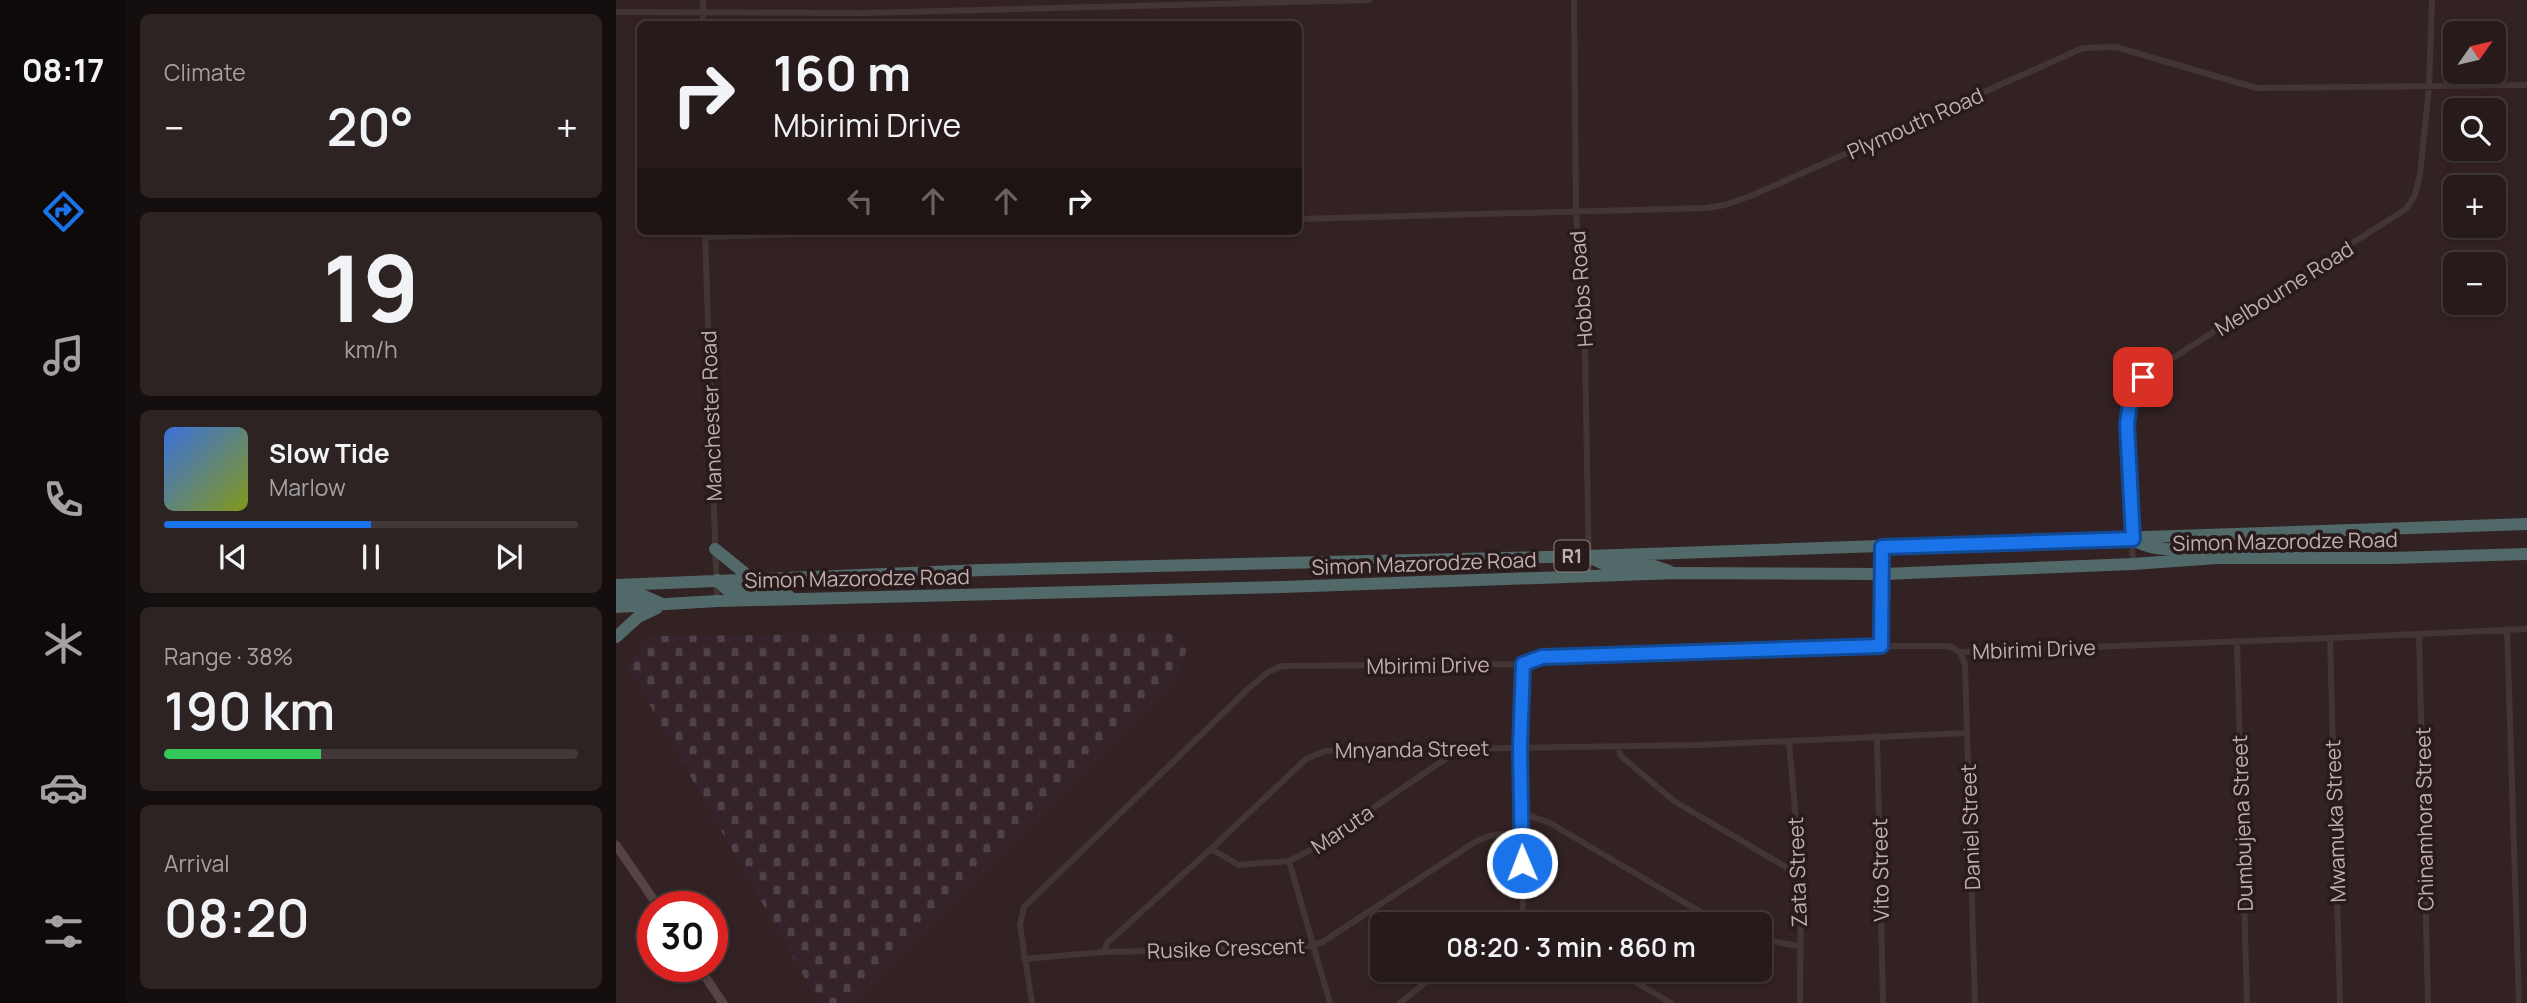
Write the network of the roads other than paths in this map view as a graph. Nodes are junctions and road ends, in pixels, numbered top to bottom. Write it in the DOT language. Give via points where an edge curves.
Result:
graph roads {
  1 [pos="703,0"];
  2 [pos="1369,0"];
  3 [pos="1574,0"];
  4 [pos="2432,0"];
  5 [pos="616,12"];
  6 [pos="703,13"];
  7 [pos="704,21"];
  8 [pos="2527,85"];
  9 [pos="2429,87"];
  10 [pos="1576,210"];
  11 [pos="1302,219"];
  12 [pos="705,235"];
  13 [pos="2527,524"];
  14 [pos="2133,539"];
  15 [pos="1882,547"];
  16 [pos="715,549"];
  17 [pos="2527,554"];
  18 [pos="1588,556"];
  19 [pos="2217,558"];
  20 [pos="2133,564"];
  21 [pos="1676,573"];
  22 [pos="1883,574"];
  23 [pos="1588,577"];
  24 [pos="752,579"];
  25 [pos="717,580"];
  26 [pos="620,584"];
  27 [pos="616,596"];
  28 [pos="796,599"];
  29 [pos="717,601"];
  30 [pos="664,605"];
  31 [pos="616,607"];
  32 [pos="2507,629"];
  33 [pos="2527,629"];
  34 [pos="2419,634"];
  35 [pos="616,637"];
  36 [pos="2330,638"];
  37 [pos="2237,642"];
  38 [pos="1881,646"];
  39 [pos="1960,652"];
  40 [pos="1523,664"];
  41 [pos="1967,733"];
  42 [pos="1877,736"];
  43 [pos="1789,742"];
  44 [pos="1618,747"];
  45 [pos="1461,748"];
  46 [pos="1520,748"];
  47 [pos="1522,813"];
  48 [pos="1522,835"];
  49 [pos="616,845"];
  50 [pos="1211,849"];
  51 [pos="1289,861"];
  52 [pos="1801,877"];
  53 [pos="648,891"];
  54 [pos="1523,912"];
  55 [pos="1701,912"];
  56 [pos="1772,941"];
  57 [pos="1313,945"];
  58 [pos="1799,946"];
  59 [pos="1104,952"];
  60 [pos="1024,960"];
  61 [pos="709,982"];
  62 [pos="1426,982"];
  63 [pos="1635,982"];
  64 [pos="723,1003"];
  65 [pos="1032,1003"];
  66 [pos="1330,1003"];
  67 [pos="1400,1003"];
  68 [pos="1671,1003"];
  69 [pos="1800,1003"];
  70 [pos="1883,1003"];
  71 [pos="1975,1003"];
  72 [pos="2248,1003"];
  73 [pos="2340,1003"];
  74 [pos="2428,1003"];
  75 [pos="2519,1003"];
  1 -- 6 [label="street"];
  2 -- 6 [label="street"];
  3 -- 10 [label="street, Hobbs Road"];
  4 -- 9 [label="street, Melbourne Road"];
  5 -- 6 [label="street"];
  6 -- 7 [label="street"];
  8 -- 9 [label="street, Plymouth Road"];
  9 -- 10 [label="street, Plymouth Road" via="2256,88 2116,47 2082,48 1726,205"];
  9 -- 14 [label="street, Melbourne Road" via="2420,175 2416,195 2406,209 2132,387 2127,424"];
  10 -- 11 [label="street, Plymouth Road"];
  10 -- 18 [label="street, Hobbs Road" via="1585,349"];
  12 -- 16 [label="street, Manchester Road"];
  13 -- 14 [label="highway, Simon Mazorodze Road / R1"];
  14 -- 15 [label="highway, Simon Mazorodze Road / R1"];
  14 -- 19 [label="highway" via="2150,549 2189,549"];
  14 -- 20 [label="street, Melbourne Road"];
  15 -- 18 [label="highway, Simon Mazorodze Road / R1"];
  15 -- 22 [label="street"];
  16 -- 24 [label="highway"];
  16 -- 25 [label="street, Manchester Road"];
  17 -- 19 [label="highway, Simon Mazorodze Road / R1"];
  18 -- 21 [label="highway" via="1602,564 1645,564"];
  18 -- 23 [label="street, Hobbs Road"];
  18 -- 24 [label="highway, Simon Mazorodze Road / R1"];
  19 -- 20 [label="highway, Simon Mazorodze Road / R1"];
  20 -- 22 [label="highway, Simon Mazorodze Road / R1"];
  21 -- 22 [label="highway, Simon Mazorodze Road / R1"];
  21 -- 23 [label="highway, Simon Mazorodze Road / R1"];
  22 -- 38 [label="street"];
  23 -- 28 [label="highway, Simon Mazorodze Road / R1"];
  24 -- 25 [label="highway, Simon Mazorodze Road / R1"];
  25 -- 26 [label="highway, Simon Mazorodze Road / R1"];
  25 -- 28 [label="highway" via="726,589 765,588"];
  25 -- 29 [label="street, Manchester Road"];
  27 -- 30 [label="highway" via="642,596"];
  28 -- 29 [label="highway, Simon Mazorodze Road / R1"];
  29 -- 30 [label="highway, Simon Mazorodze Road / R1"];
  30 -- 31 [label="highway, Simon Mazorodze Road / R1"];
  30 -- 35 [label="highway" via="638,617"];
  32 -- 33 [label="street, Mbirimi Drive"];
  32 -- 34 [label="street, Mbirimi Drive"];
  32 -- 75 [label="street"];
  34 -- 36 [label="street, Mbirimi Drive"];
  34 -- 74 [label="street, Chinamhora Street"];
  36 -- 37 [label="street, Mbirimi Drive"];
  36 -- 73 [label="street, Mwamuka Street"];
  37 -- 39 [label="street, Mbirimi Drive"];
  37 -- 72 [label="street, Dumbujena Street"];
  38 -- 39 [label="street, Mbirimi Drive" via="1950,646"];
  38 -- 40 [label="street, Mbirimi Drive" via="1542,657"];
  39 -- 41 [label="street, Daniel Street" via="1965,664"];
  40 -- 46 [label="street"];
  40 -- 60 [label="street, Mbirimi Drive" via="1282,666 1268,672 1024,907 1020,925"];
  41 -- 42 [label="street, Mnyanda Street"];
  41 -- 71 [label="street, Daniel Street"];
  42 -- 43 [label="street, Mnyanda Street"];
  42 -- 70 [label="street, Vito Street"];
  43 -- 44 [label="street, Mnyanda Street"];
  43 -- 52 [label="street, Zata Street"];
  44 -- 46 [label="street, Mnyanda Street"];
  44 -- 52 [label="street" via="1621,756 1674,801"];
  45 -- 46 [label="street, Mnyanda Street"];
  45 -- 50 [label="street, Mnyanda Street" via="1316,753"];
  45 -- 51 [label="street, Maruta"];
  46 -- 47 [label="street"];
  47 -- 48 [label="street"];
  47 -- 55 [label="street" via="1550,822"];
  48 -- 54 [label="street"];
  48 -- 57 [label="street, Rusike Crescent" via="1503,832 1475,842 1338,934"];
  49 -- 53 [label="main road"];
  50 -- 51 [label="street, Maruta" via="1239,865"];
  50 -- 59 [label="street, Mnyanda Street" via="1107,943"];
  51 -- 57 [label="street"];
  52 -- 58 [label="street, Zata Street"];
  56 -- 58 [label="street"];
  57 -- 59 [label="street, Rusike Crescent"];
  57 -- 66 [label="street"];
  58 -- 69 [label="street, Zata Street"];
  59 -- 60 [label="street, Rusike Crescent"];
  60 -- 65 [label="street, Mbirimi Drive"];
  61 -- 64 [label="main road"];
  62 -- 67 [label="street"];
  63 -- 68 [label="street"];
}
